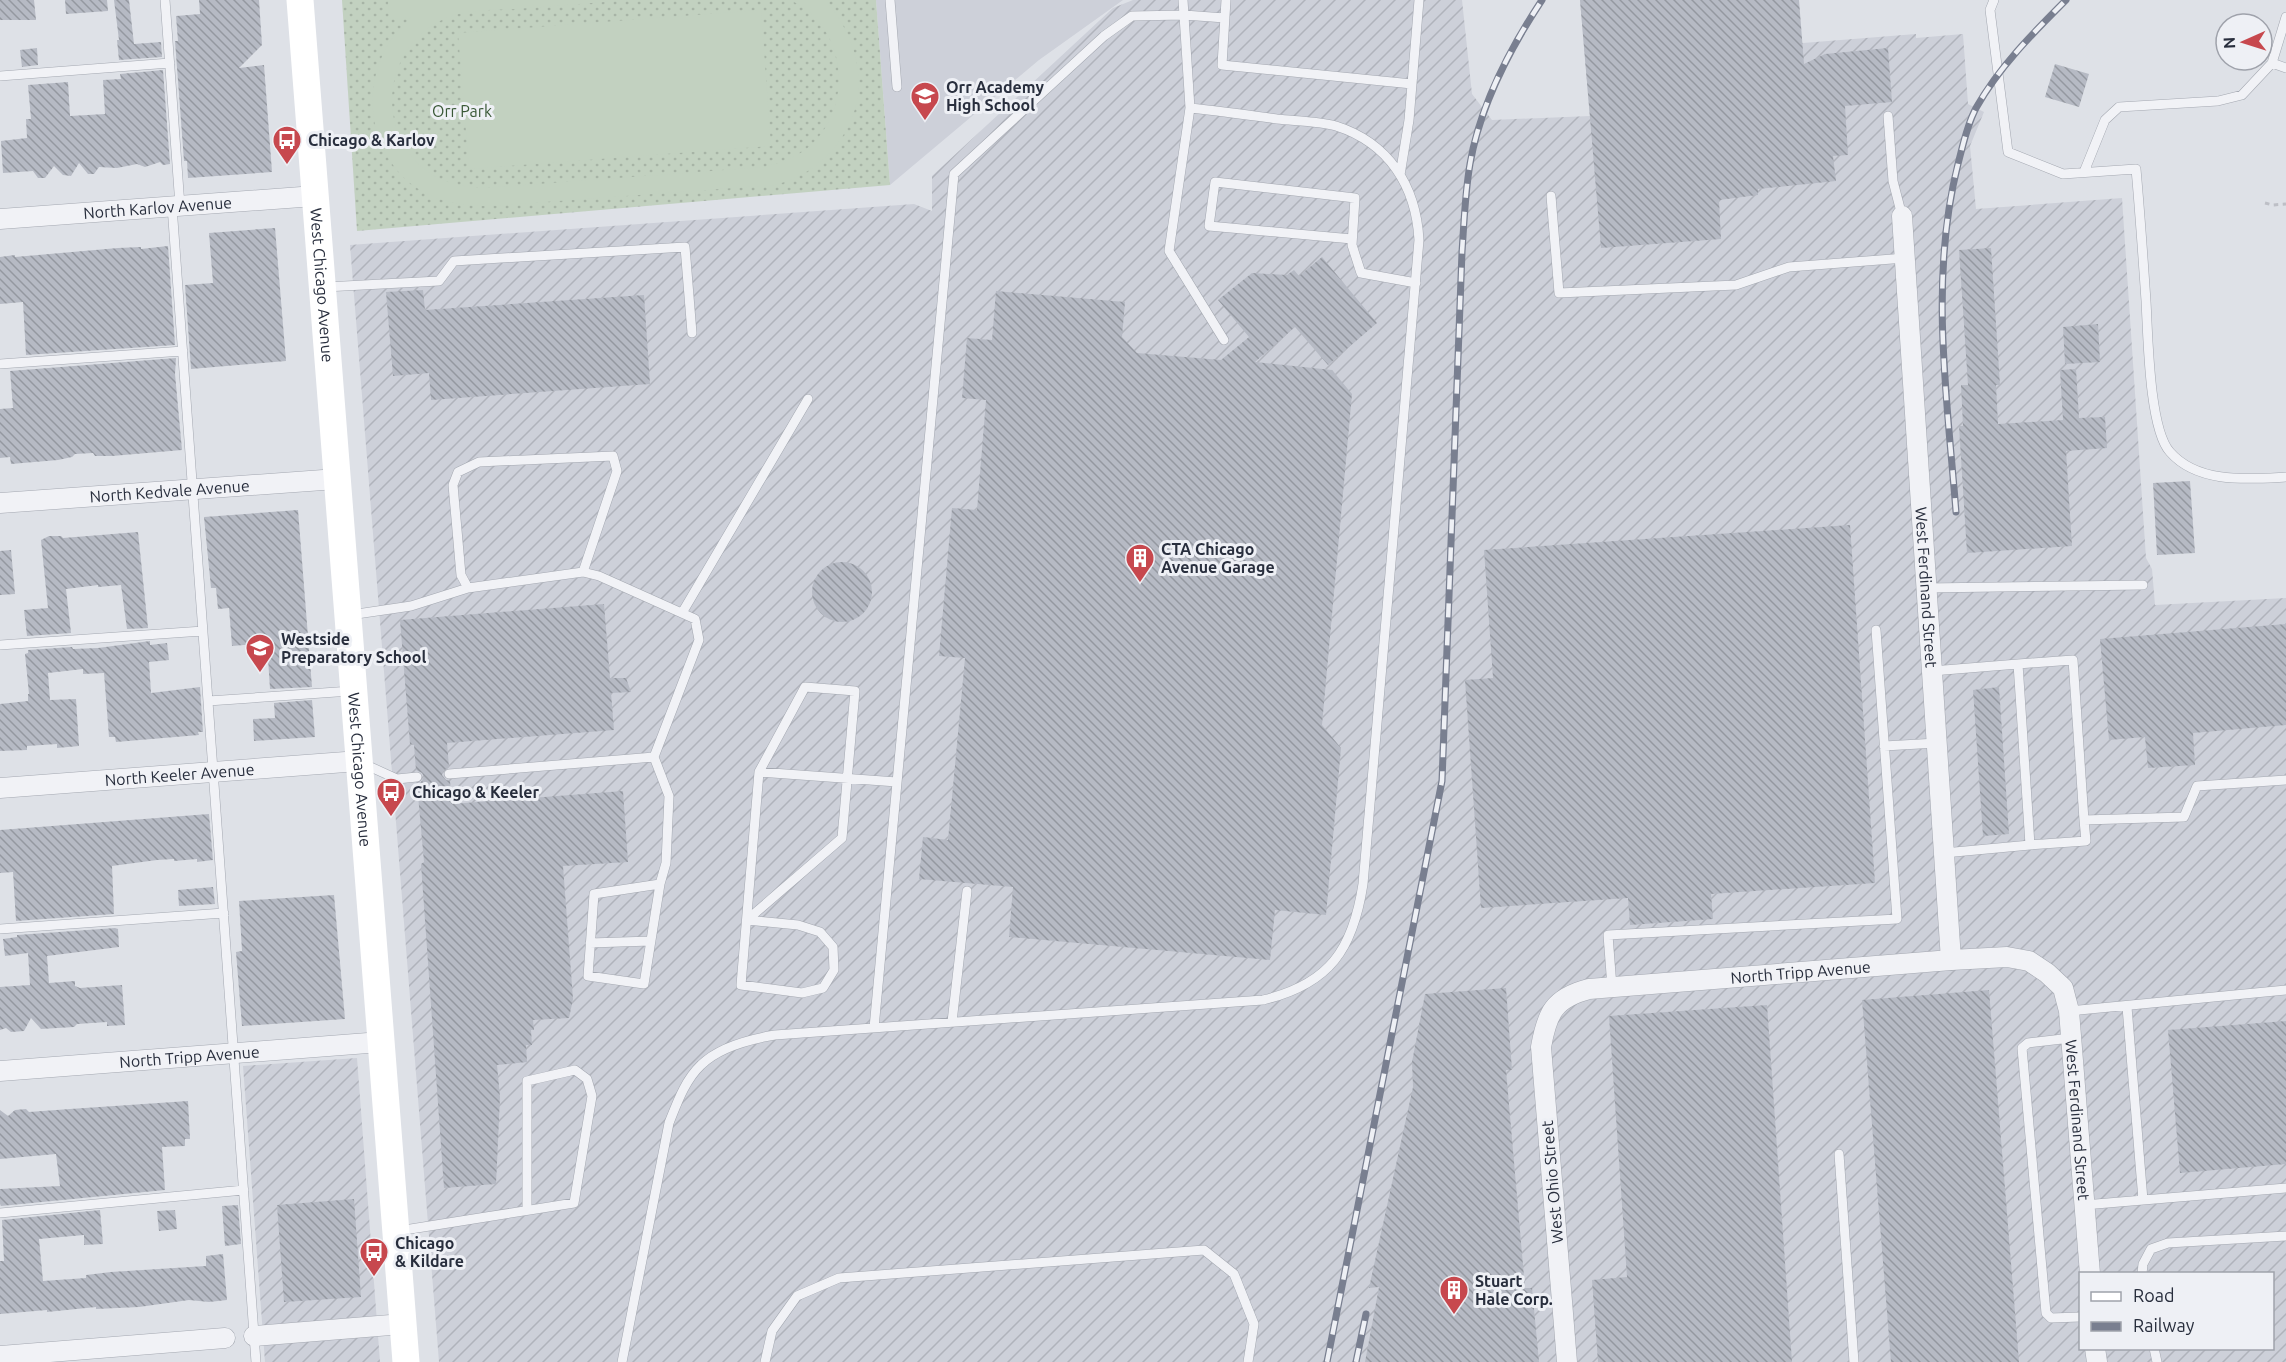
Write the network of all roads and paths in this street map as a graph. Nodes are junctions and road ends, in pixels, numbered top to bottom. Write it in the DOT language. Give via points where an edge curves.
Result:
graph roads {
  1 [pos="165,0"];
  2 [pos="300,0"];
  3 [pos="890,0"];
  4 [pos="1183,0"];
  5 [pos="1226,0"];
  6 [pos="1419,0"];
  7 [pos="1994,0"];
  8 [pos="1184,15"];
  9 [pos="2286,17"];
  10 [pos="1225,18"];
  11 [pos="2274,56"];
  12 [pos="170,63"];
  13 [pos="2264,72"];
  14 [pos="0,76"];
  15 [pos="1412,84"];
  16 [pos="897,87"];
  17 [pos="1190,108"];
  18 [pos="1888,116"];
  19 [pos="2084,172"];
  20 [pos="1400,175"];
  21 [pos="1551,195"];
  22 [pos="315,196"];
  23 [pos="2265,203"];
  24 [pos="2286,204"];
  25 [pos="176,206"];
  26 [pos="1902,216"];
  27 [pos="0,219"];
  28 [pos="1352,239"];
  29 [pos="1905,258"];
  30 [pos="1416,283"];
  31 [pos="322,288"];
  32 [pos="692,333"];
  33 [pos="1224,340"];
  34 [pos="183,351"];
  35 [pos="0,364"];
  36 [pos="808,399"];
  37 [pos="2286,477"];
  38 [pos="337,479"];
  39 [pos="193,489"];
  40 [pos="0,503"];
  41 [pos="583,572"];
  42 [pos="2143,585"];
  43 [pos="468,588"];
  44 [pos="1927,588"];
  45 [pos="682,613"];
  46 [pos="348,615"];
  47 [pos="1876,630"];
  48 [pos="203,631"];
  49 [pos="0,645"];
  50 [pos="2018,664"];
  51 [pos="1932,671"];
  52 [pos="354,691"];
  53 [pos="208,701"];
  54 [pos="1937,743"];
  55 [pos="1884,746"];
  56 [pos="654,757"];
  57 [pos="359,761"];
  58 [pos="213,772"];
  59 [pos="759,772"];
  60 [pos="449,774"];
  61 [pos="417,777"];
  62 [pos="847,778"];
  63 [pos="2286,780"];
  64 [pos="897,782"];
  65 [pos="0,788"];
  66 [pos="2084,820"];
  67 [pos="2030,845"];
  68 [pos="1944,853"];
  69 [pos="660,884"];
  70 [pos="967,891"];
  71 [pos="224,913"];
  72 [pos="747,921"];
  73 [pos="0,929"];
  74 [pos="651,941"];
  75 [pos="590,943"];
  76 [pos="1951,960"];
  77 [pos="2047,973"];
  78 [pos="1612,987"];
  79 [pos="2286,990"];
  80 [pos="1556,1004"];
  81 [pos="2127,1006"];
  82 [pos="2069,1011"];
  83 [pos="952,1022"];
  84 [pos="874,1028"];
  85 [pos="2071,1038"];
  86 [pos="381,1042"];
  87 [pos="234,1053"];
  88 [pos="0,1071"];
  89 [pos="1839,1154"];
  90 [pos="2286,1188"];
  91 [pos="244,1190"];
  92 [pos="2143,1200"];
  93 [pos="2084,1205"];
  94 [pos="527,1210"];
  95 [pos="0,1213"];
  96 [pos="396,1231"];
  97 [pos="2286,1236"];
  98 [pos="2090,1272"];
  99 [pos="2142,1272"];
  100 [pos="2079,1317"];
  101 [pos="403,1324"];
  102 [pos="254,1336"];
  103 [pos="225,1338"];
  104 [pos="0,1356"];
  105 [pos="256,1362"];
  106 [pos="406,1362"];
  107 [pos="622,1362"];
  108 [pos="765,1362"];
  109 [pos="1248,1362"];
  110 [pos="1566,1362"];
  111 [pos="1854,1362"];
  1 -- 12 [label="lane"];
  2 -- 22 [label="main road, West Chicago Avenue"];
  3 -- 16 [label="lane"];
  4 -- 8 [label="lane"];
  5 -- 10 [label="lane"];
  6 -- 15 [label="lane"];
  7 -- 19 [label="lane" via="1990,10 2008,153 2063,174"];
  8 -- 10 [label="lane"];
  8 -- 17 [label="lane"];
  8 -- 64 [label="lane" via="1132,16 1104,36 954,174"];
  9 -- 11 [label="lane"];
  10 -- 15 [label="lane" via="1222,65"];
  12 -- 14 [label="lane"];
  12 -- 25 [label="lane"];
  13 -- 19 [label="lane" via="2242,95 2218,101 2119,107 2105,120"];
  15 -- 20 [label="lane"];
  17 -- 20 [label="lane" via="1334,126 1365,138"];
  17 -- 33 [label="lane" via="1169,251"];
  18 -- 26 [label="lane" via="1893,181"];
  19 -- 37 [label="lane" via="2136,169 2154,396 2162,438 2169,452 2185,466 2213,475"];
  20 -- 30 [label="lane" via="1413,197 1418,218"];
  21 -- 29 [label="lane" via="1559,293 1736,285 1789,267"];
  22 -- 25 [label="street, North Karlov Avenue"];
  22 -- 31 [label="main road, West Chicago Avenue"];
  23 -- 24 [label="path"];
  25 -- 27 [label="street, North Karlov Avenue"];
  25 -- 34 [label="lane"];
  26 -- 29 [label="street, West Ferdinand Street"];
  28 -- 28 [label="lane" via="1354,198 1215,182 1209,226"];
  28 -- 30 [label="lane" via="1361,273"];
  29 -- 44 [label="street, West Ferdinand Street"];
  30 -- 83 [label="lane" via="1363,884 1359,914 1332,964 1310,983 1263,1000"];
  31 -- 32 [label="lane" via="440,281 454,261 685,247"];
  31 -- 38 [label="main road, West Chicago Avenue"];
  34 -- 35 [label="lane"];
  34 -- 39 [label="lane"];
  36 -- 45 [label="lane"];
  38 -- 39 [label="street, North Kedvale Avenue"];
  38 -- 46 [label="main road, West Chicago Avenue"];
  39 -- 40 [label="street, North Kedvale Avenue"];
  39 -- 48 [label="lane"];
  41 -- 43 [label="lane"];
  41 -- 43 [label="lane" via="617,471 613,456 479,462 458,472 453,485 461,575"];
  41 -- 45 [label="lane"];
  42 -- 44 [label="lane"];
  43 -- 46 [label="lane" via="411,606"];
  44 -- 51 [label="street, West Ferdinand Street"];
  45 -- 56 [label="lane" via="695,619 699,640"];
  46 -- 52 [label="main road, West Chicago Avenue"];
  47 -- 55 [label="lane"];
  48 -- 49 [label="lane"];
  48 -- 53 [label="lane"];
  50 -- 51 [label="lane"];
  50 -- 66 [label="lane" via="2073,660"];
  50 -- 67 [label="lane"];
  51 -- 54 [label="street, West Ferdinand Street"];
  52 -- 53 [label="lane"];
  52 -- 57 [label="main road, West Chicago Avenue"];
  53 -- 58 [label="lane"];
  54 -- 55 [label="lane"];
  54 -- 68 [label="street, West Ferdinand Street"];
  55 -- 78 [label="lane" via="1897,919 1608,935"];
  56 -- 60 [label="lane"];
  56 -- 69 [label="lane" via="669,796 666,863"];
  57 -- 58 [label="street, North Keeler Avenue"];
  57 -- 61 [label="lane" via="397,779"];
  57 -- 86 [label="main road, West Chicago Avenue"];
  58 -- 65 [label="street, North Keeler Avenue"];
  58 -- 71 [label="lane"];
  59 -- 62 [label="lane"];
  59 -- 62 [label="lane" via="805,687 855,691"];
  59 -- 72 [label="lane"];
  62 -- 64 [label="lane"];
  62 -- 72 [label="lane" via="842,838"];
  63 -- 66 [label="lane" via="2196,786 2184,817"];
  64 -- 84 [label="lane"];
  66 -- 67 [label="lane" via="2086,841"];
  67 -- 68 [label="lane"];
  68 -- 76 [label="street, West Ferdinand Street"];
  69 -- 74 [label="lane"];
  69 -- 75 [label="lane" via="594,894"];
  70 -- 83 [label="lane"];
  71 -- 73 [label="lane"];
  71 -- 87 [label="lane"];
  72 -- 72 [label="lane" via="741,985 802,993 823,988 834,970 833,946 820,932 798,925"];
  74 -- 75 [label="lane"];
  74 -- 75 [label="lane" via="644,984 588,976"];
  76 -- 77 [label="street, North Tripp Avenue" via="2007,957 2029,961"];
  76 -- 78 [label="street, North Tripp Avenue"];
  77 -- 82 [label="street, West Ferdinand Street" via="2063,988"];
  78 -- 80 [label="street, North Tripp Avenue" via="1570,993"];
  79 -- 81 [label="lane"];
  80 -- 110 [label="street, West Ohio Street" via="1545,1026 1541,1047"];
  81 -- 82 [label="lane"];
  81 -- 92 [label="lane"];
  82 -- 85 [label="street, West Ferdinand Street"];
  83 -- 84 [label="lane"];
  84 -- 107 [label="lane" via="746,1040 701,1064 682,1091 669,1123"];
  85 -- 93 [label="street, West Ferdinand Street"];
  85 -- 100 [label="lane" via="2028,1043 2022,1048 2046,1313 2051,1318"];
  86 -- 87 [label="street, North Tripp Avenue"];
  86 -- 96 [label="main road, West Chicago Avenue"];
  87 -- 88 [label="street, North Tripp Avenue"];
  87 -- 91 [label="lane"];
  89 -- 111 [label="lane"];
  90 -- 92 [label="lane"];
  91 -- 95 [label="lane"];
  91 -- 102 [label="lane"];
  92 -- 93 [label="lane"];
  93 -- 98 [label="street, West Ferdinand Street"];
  94 -- 94 [label="lane" via="574,1203 592,1096 587,1079 575,1070 527,1081"];
  94 -- 96 [label="lane"];
  96 -- 101 [label="main road, West Chicago Avenue"];
  97 -- 99 [label="lane" via="2168,1243 2151,1249"];
  101 -- 102 [label="street"];
  101 -- 106 [label="main road, West Chicago Avenue"];
  102 -- 105 [label="lane"];
  103 -- 104 [label="street"];
  108 -- 109 [label="lane" via="772,1331 797,1296 839,1278 1204,1250 1234,1274 1254,1324"];
}
